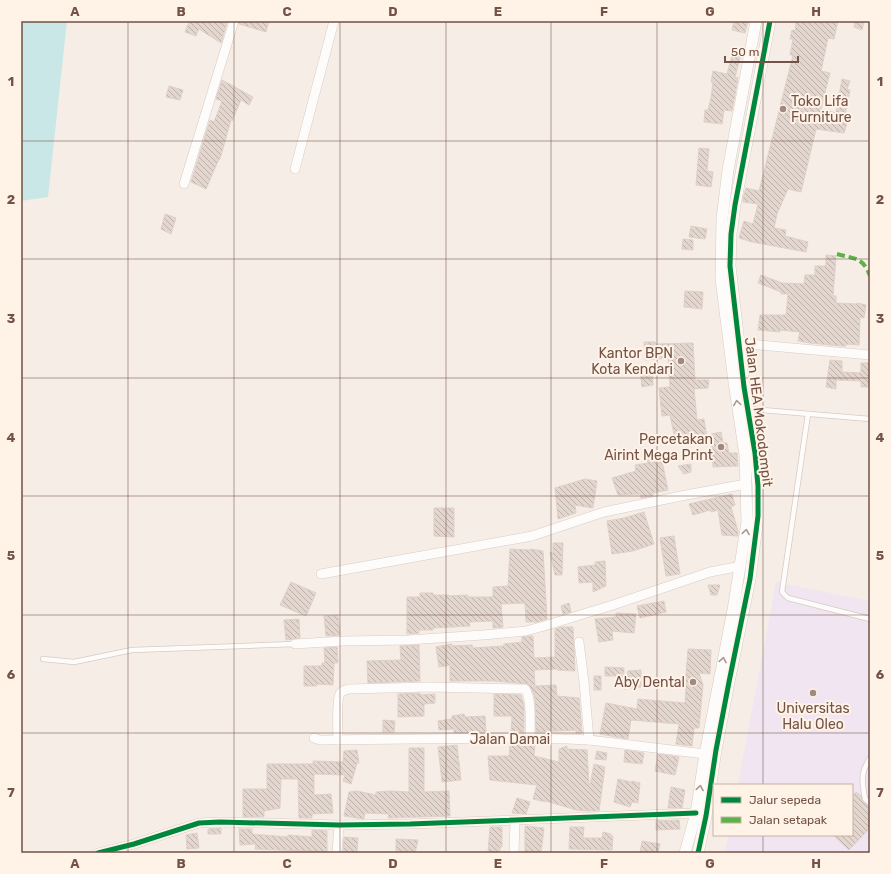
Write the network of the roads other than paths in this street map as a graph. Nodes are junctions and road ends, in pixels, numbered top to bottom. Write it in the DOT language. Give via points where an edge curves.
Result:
graph roads {
  1 [pos="234,21"];
  2 [pos="334,21"];
  3 [pos="756,21"];
  4 [pos="770,21"];
  5 [pos="295,169"];
  6 [pos="184,184"];
  7 [pos="725,195"];
  8 [pos="737,196"];
  9 [pos="738,343"];
  10 [pos="870,355"];
  11 [pos="747,409"];
  12 [pos="808,414"];
  13 [pos="870,419"];
  14 [pos="746,484"];
  15 [pos="740,566"];
  16 [pos="321,574"];
  17 [pos="870,619"];
  18 [pos="730,624"];
  19 [pos="741,624"];
  20 [pos="579,642"];
  21 [pos="295,644"];
  22 [pos="43,659"];
  23 [pos="314,738"];
  24 [pos="530,739"];
  25 [pos="338,740"];
  26 [pos="589,740"];
  27 [pos="705,754"];
  28 [pos="870,758"];
  29 [pos="870,803"];
  30 [pos="696,813"];
  31 [pos="515,821"];
  32 [pos="339,825"];
  33 [pos="134,848"];
  34 [pos="98,853"];
  35 [pos="337,853"];
  36 [pos="514,853"];
  37 [pos="685,853"];
  38 [pos="698,853"];
  1 -- 6 [label="street"];
  2 -- 5 [label="street"];
  3 -- 7 [label="street, Jalan HEA Mokodompit"];
  4 -- 8 [label="street, Jalan HEA Mokodompit"];
  7 -- 8 [label="street"];
  14 -- 7 [label="street, Jalan HEA Mokodompit, one-way" via="745,456 721,279"];
  8 -- 9 [label="street, Jalan HEA Mokodompit" via="731,234 730,266"];
  9 -- 10 [label="street"];
  9 -- 11 [label="street, Jalan HEA Mokodompit"];
  11 -- 12 [label="lane"];
  11 -- 19 [label="street, Jalan HEA Mokodompit" via="755,453 758,516"];
  12 -- 13 [label="lane"];
  12 -- 17 [label="lane" via="782,592 788,598"];
  15 -- 14 [label="street, Jalan HEA Mokodompit, one-way" via="747,522"];
  14 -- 16 [label="street" via="616,510 532,536"];
  15 -- 18 [label="street, Jalan HEA Mokodompit"];
  15 -- 21 [label="street" via="710,572 526,631 408,640"];
  18 -- 19 [label="street"];
  27 -- 18 [label="street, Jalan HEA Mokodompit, one-way"];
  19 -- 38 [label="street, Jalan HEA Mokodompit"];
  20 -- 26 [label="street"];
  21 -- 22 [label="lane" via="132,650 74,662"];
  23 -- 25 [label="street, Jalan Damai"];
  24 -- 25 [label="street, Jalan Damai"];
  24 -- 25 [label="street" via="527,690 430,687 343,691 338,701"];
  24 -- 26 [label="street, Jalan Damai"];
  26 -- 27 [label="street, Jalan Damai"];
  30 -- 27 [label="street, Jalan HEA Mokodompit, one-way"];
  28 -- 29 [label="lane" via="864,768 862,781 865,799"];
  30 -- 31 [label="street"];
  30 -- 37 [label="street, Jalan HEA Mokodompit"];
  31 -- 32 [label="street"];
  31 -- 36 [label="street"];
  32 -- 33 [label="street" via="199,822"];
  32 -- 35 [label="street"];
  33 -- 34 [label="street"];
}
